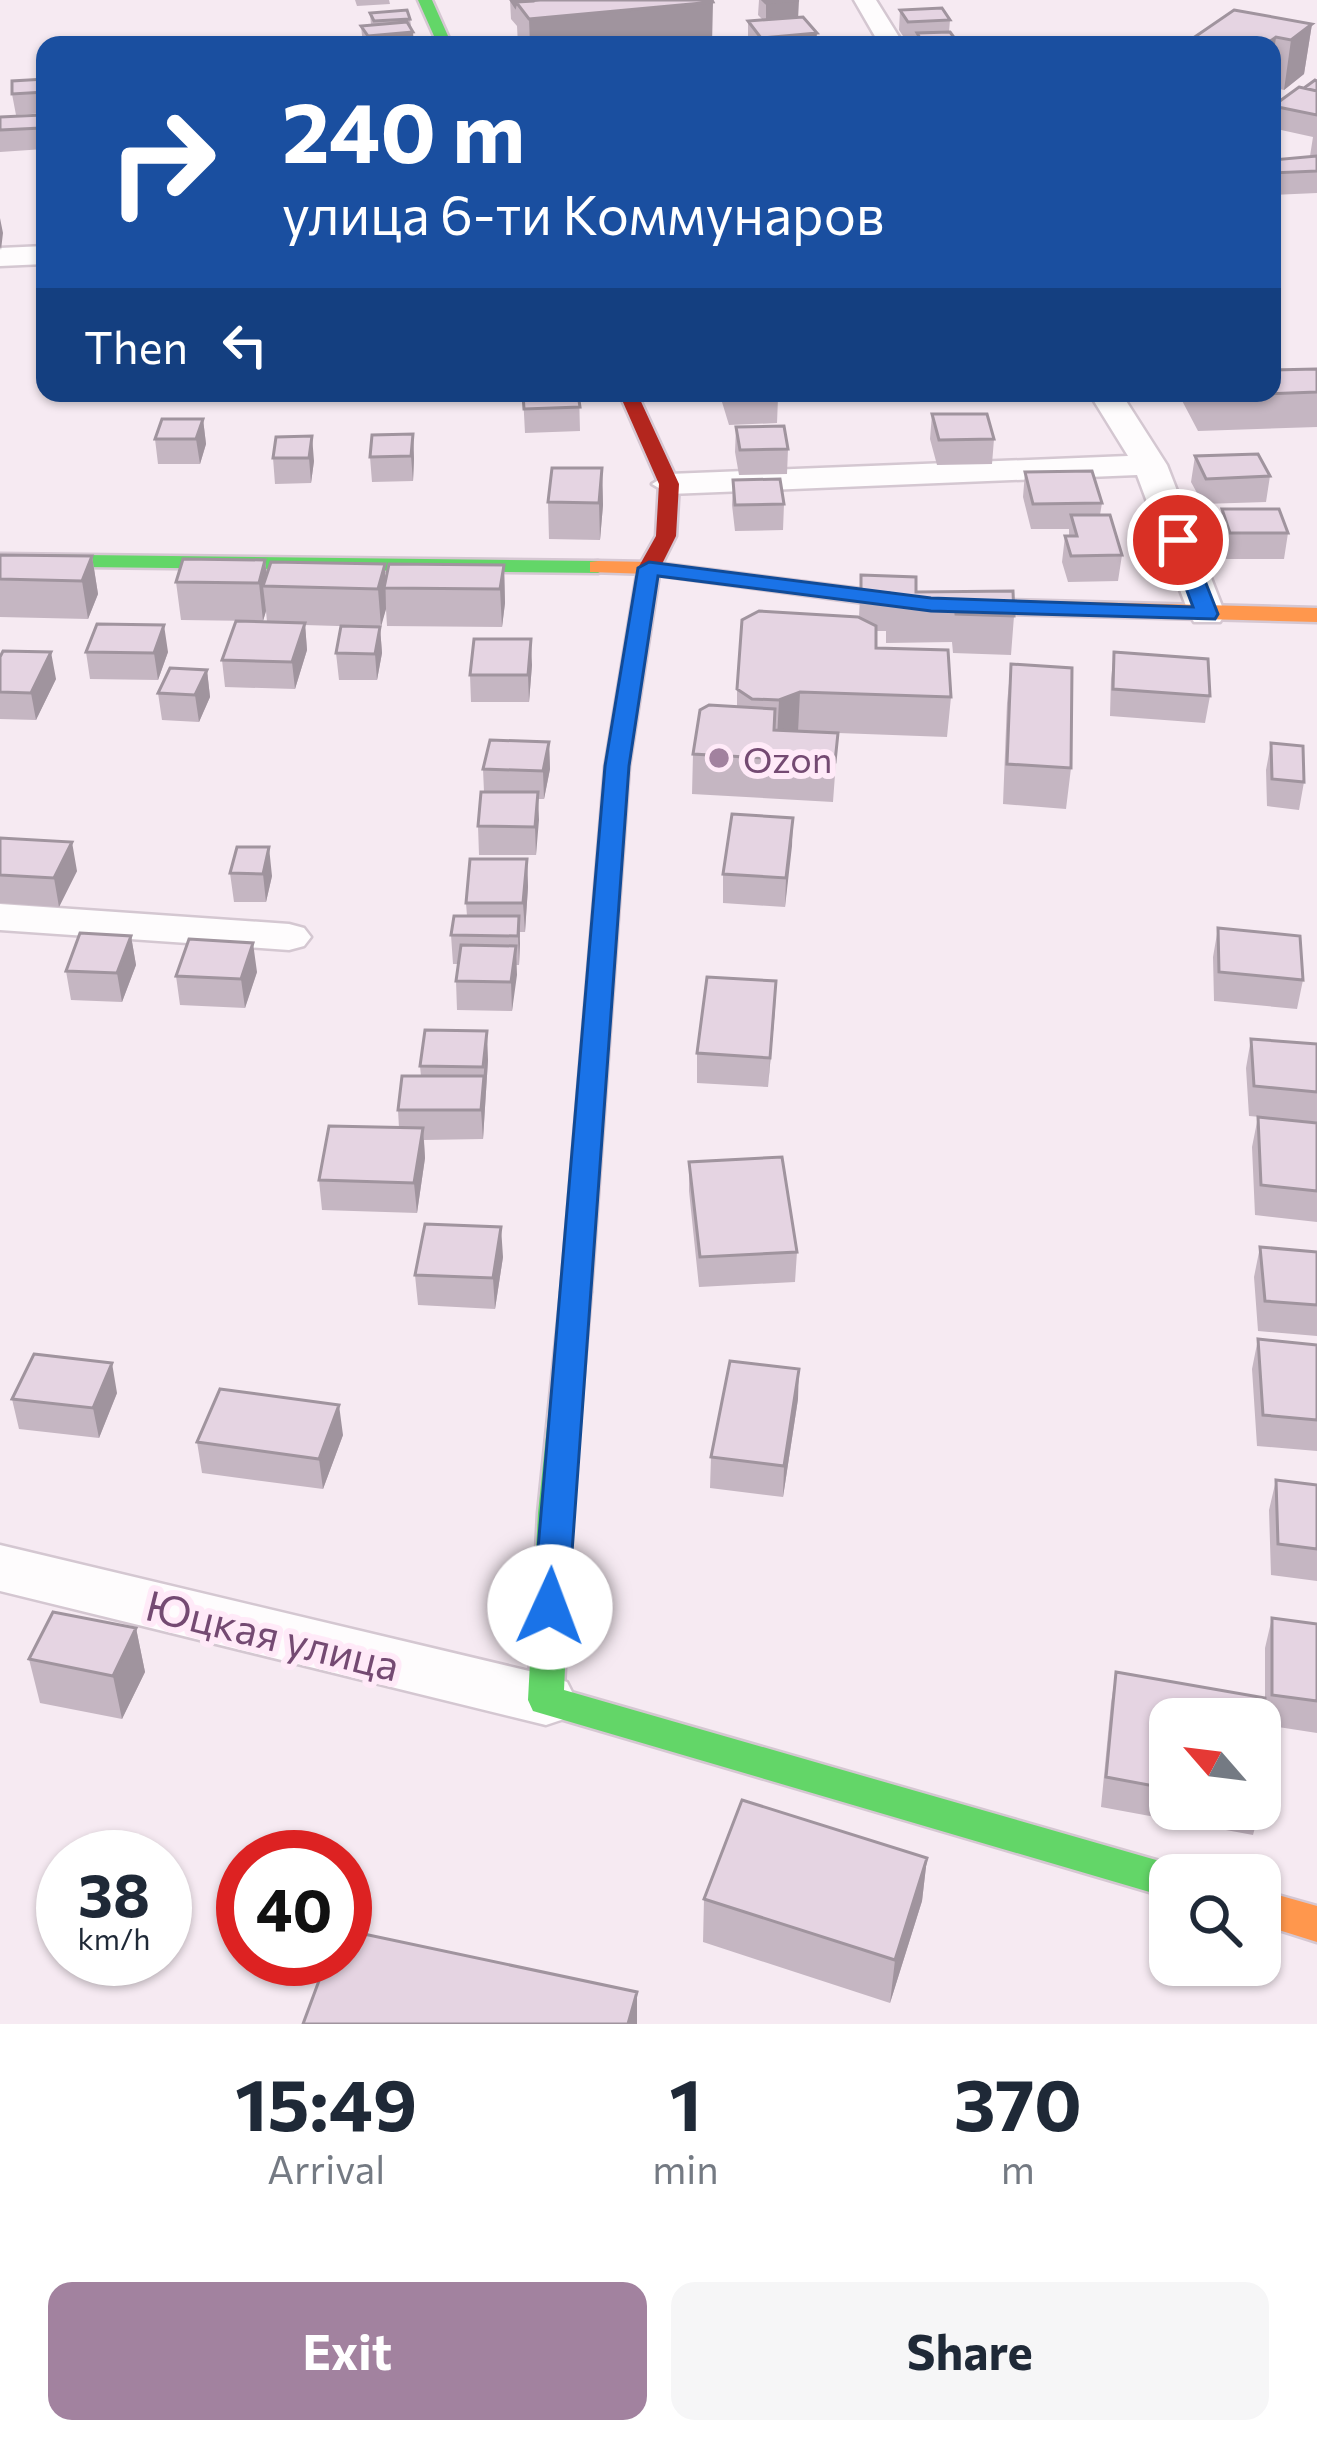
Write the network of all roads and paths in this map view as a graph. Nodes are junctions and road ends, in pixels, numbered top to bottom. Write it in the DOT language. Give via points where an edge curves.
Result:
graph roads {
  1 [pos="424,0"];
  2 [pos="865,1"];
  3 [pos="441,36"];
  4 [pos="886,36"];
  5 [pos="36,255"];
  6 [pos="0,257"];
  7 [pos="632,402"];
  8 [pos="1111,402"];
  9 [pos="1150,466"];
  10 [pos="669,484"];
  11 [pos="0,560"];
  12 [pos="649,568"];
  13 [pos="1207,614"];
  14 [pos="1317,615"];
  15 [pos="0,917"];
  16 [pos="289,937"];
  17 [pos="0,1568"];
  18 [pos="546,1700"];
  19 [pos="1149,1875"];
  20 [pos="1281,1913"];
  21 [pos="1317,1924"];
  1 -- 3 [label="street"];
  2 -- 4 [label="street"];
  5 -- 6 [label="street"];
  7 -- 10 [label="street"];
  8 -- 9 [label="street"];
  9 -- 10 [label="street"];
  9 -- 13 [label="street"];
  10 -- 12 [label="street" via="666,536"];
  11 -- 12 [label="street"];
  12 -- 13 [label="street" via="931,605"];
  12 -- 18 [label="street" via="617,766 554,1513"];
  13 -- 14 [label="street"];
  15 -- 16 [label="street"];
  17 -- 18 [label="street, Юцкая улица"];
  18 -- 19 [label="street"];
  20 -- 21 [label="street"];
}
